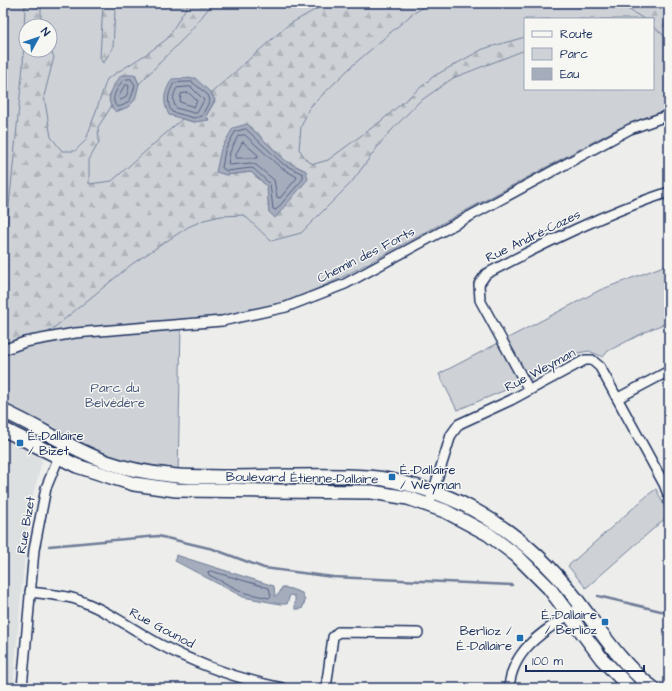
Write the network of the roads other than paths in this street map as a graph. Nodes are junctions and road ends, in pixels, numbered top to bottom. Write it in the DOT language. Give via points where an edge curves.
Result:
graph roads {
  1 [pos="669,115"];
  2 [pos="669,192"];
  3 [pos="3,350"];
  4 [pos="669,371"];
  5 [pos="529,390"];
  6 [pos="618,398"];
  7 [pos="3,412"];
  8 [pos="3,429"];
  9 [pos="65,442"];
  10 [pos="59,456"];
  11 [pos="669,496"];
  12 [pos="431,498"];
  13 [pos="30,592"];
  14 [pos="582,606"];
  15 [pos="569,614"];
  16 [pos="418,633"];
  17 [pos="22,688"];
  18 [pos="282,688"];
  19 [pos="326,688"];
  20 [pos="508,688"];
  21 [pos="630,688"];
  22 [pos="653,688"];
  1 -- 3 [label="street, Chemin des Forts" via="630,129 345,284 286,307 222,321 75,333 25,342"];
  2 -- 5 [label="street, Rue André-Cazes" via="569,231 486,274 479,284 480,300"];
  4 -- 6 [label="street"];
  5 -- 6 [label="street, Rue Weyman" via="585,360 592,360 600,367"];
  5 -- 12 [label="street, Rue Weyman" via="454,429"];
  6 -- 11 [label="street, Rue Weyman"];
  7 -- 9 [label="street, Boulevard Étienne-Dallaire"];
  8 -- 10 [label="street, Boulevard Étienne-Dallaire"];
  9 -- 10 [label="street, Rue Bizet"];
  9 -- 12 [label="street, Boulevard Étienne-Dallaire" via="120,466 172,476 368,477 402,483"];
  10 -- 12 [label="street, Boulevard Étienne-Dallaire" via="77,466 111,478 162,488 372,492"];
  10 -- 13 [label="street, Rue Bizet" via="46,488 39,520"];
  12 -- 14 [label="street, Boulevard Étienne-Dallaire" via="473,510 513,535 552,570"];
  12 -- 15 [label="street, Boulevard Étienne-Dallaire" via="506,547 538,576"];
  13 -- 17 [label="street, Rue Bizet"];
  13 -- 18 [label="street, Rue Gounod" via="77,599 209,668 252,682"];
  14 -- 15 [label="street"];
  14 -- 22 [label="street, Boulevard Étienne-Dallaire" via="619,656"];
  15 -- 20 [label="street" via="524,649 514,665"];
  15 -- 21 [label="street, Boulevard Étienne-Dallaire" via="602,659"];
  16 -- 19 [label="street" via="338,632 333,637"];
}
